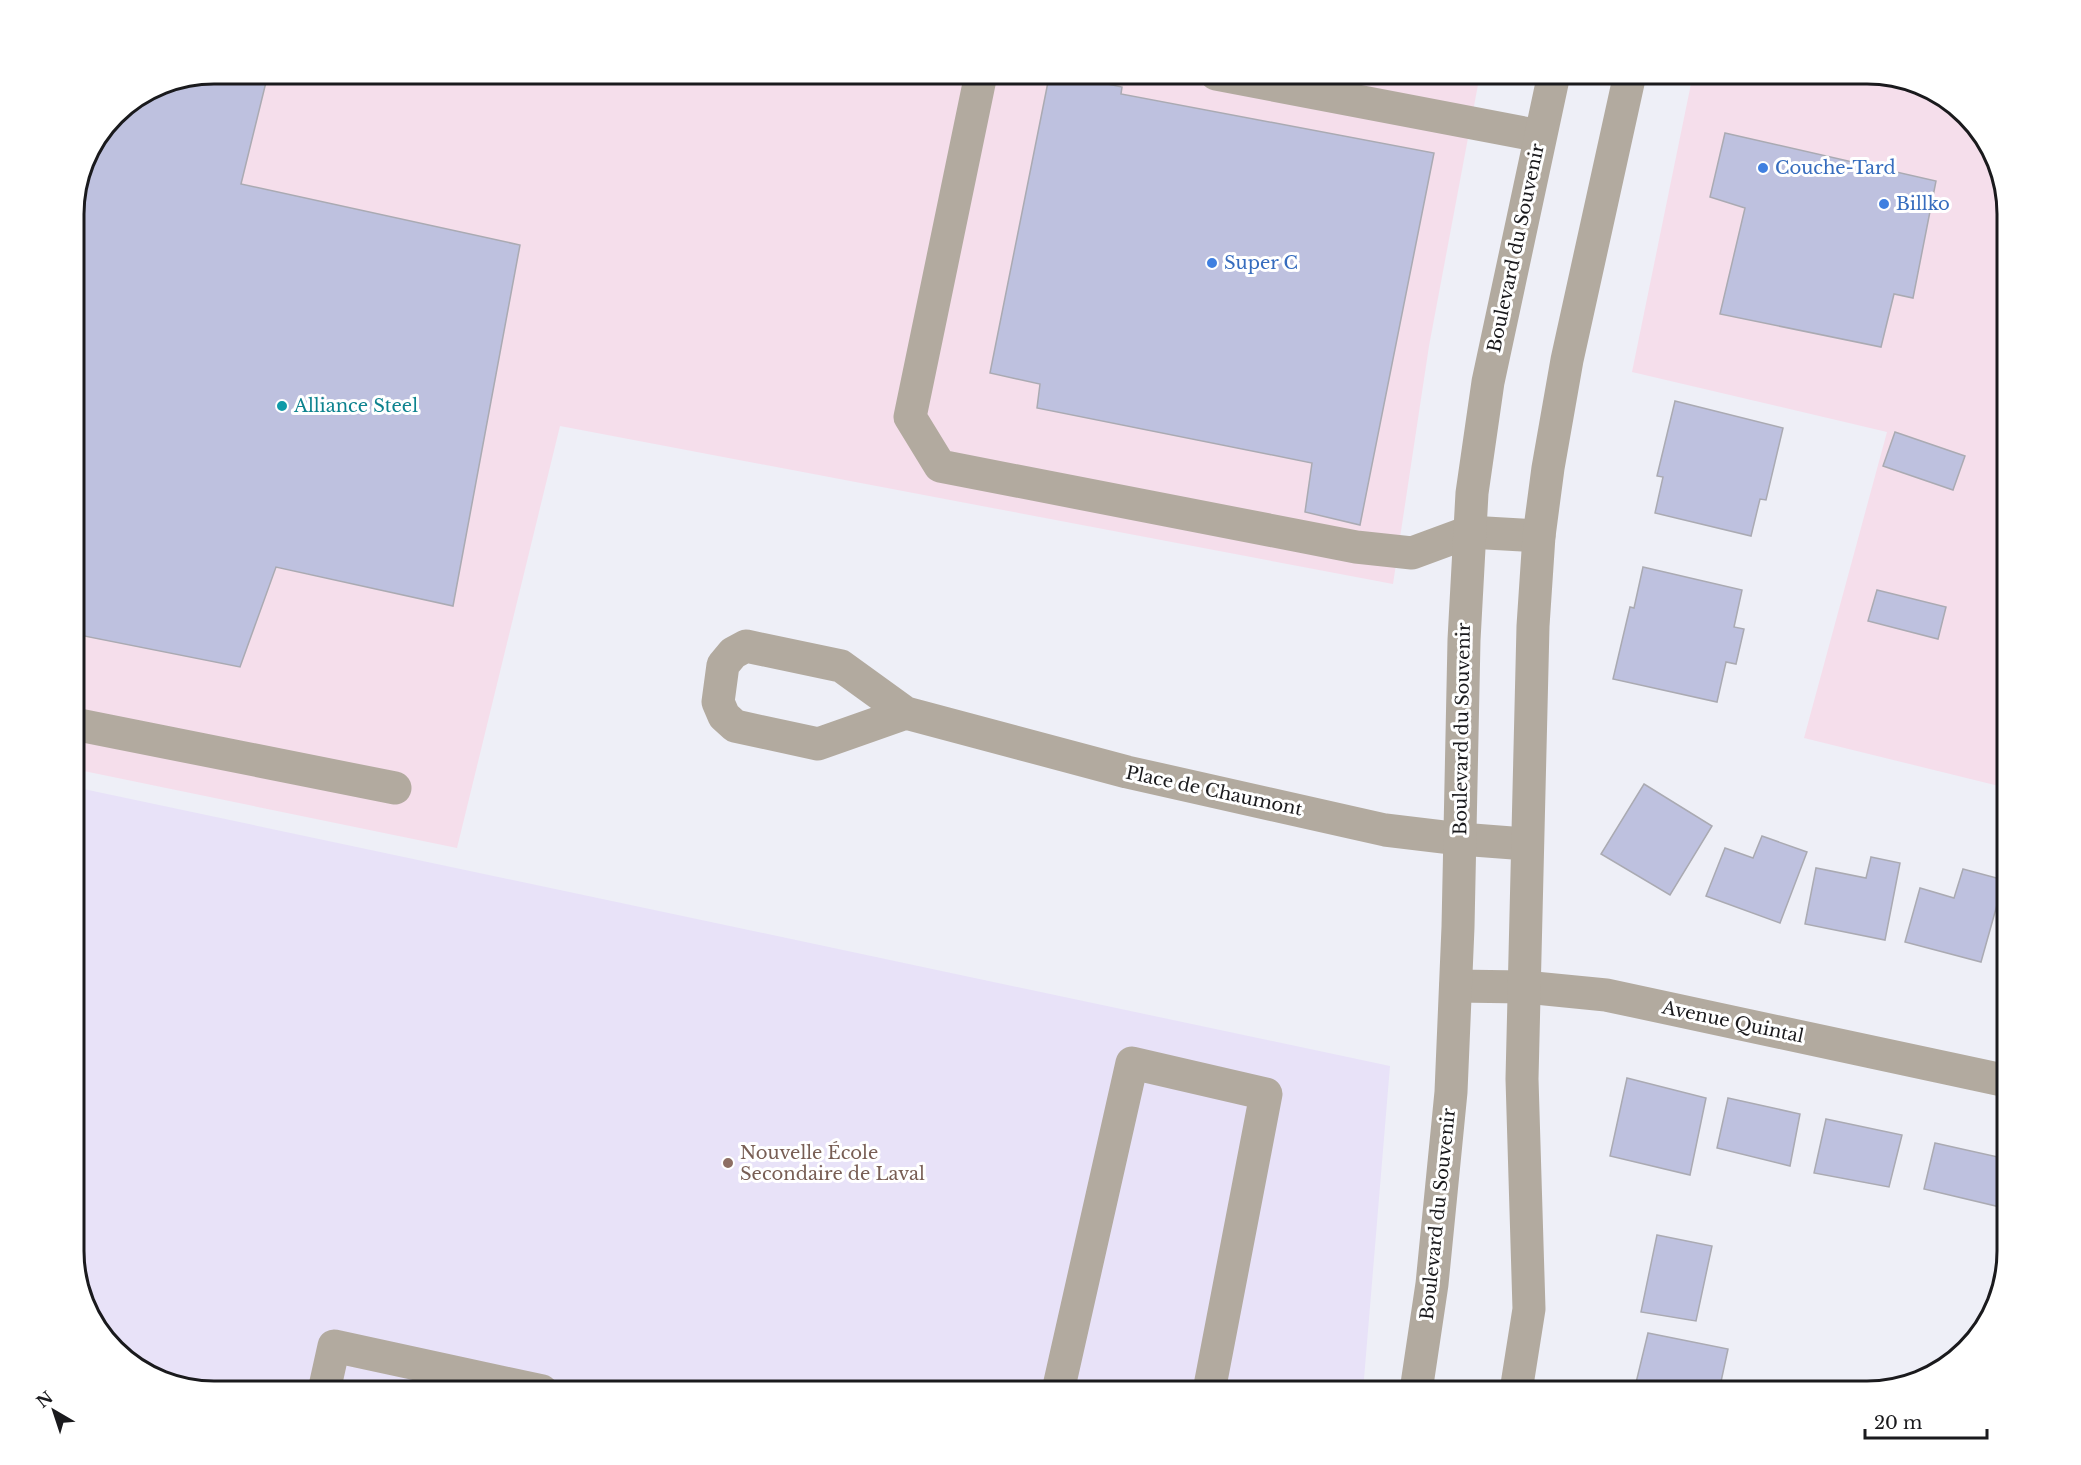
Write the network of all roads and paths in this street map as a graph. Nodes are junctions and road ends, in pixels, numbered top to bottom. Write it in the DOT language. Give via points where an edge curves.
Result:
graph roads {
  1 [pos="979,84"];
  2 [pos="1268,84"];
  3 [pos="1552,84"];
  4 [pos="1628,84"];
  5 [pos="1540,136"];
  6 [pos="1469,532"];
  7 [pos="1539,536"];
  8 [pos="906,713"];
  9 [pos="84,726"];
  10 [pos="395,788"];
  11 [pos="1460,839"];
  12 [pos="1527,844"];
  13 [pos="1456,986"];
  14 [pos="1524,987"];
  15 [pos="1997,1079"];
  16 [pos="326,1381"];
  17 [pos="492,1381"];
  18 [pos="1060,1381"];
  19 [pos="1211,1381"];
  20 [pos="1418,1381"];
  21 [pos="1518,1381"];
  1 -- 6 [label="street" via="909,417 940,466 1356,547 1412,553"];
  2 -- 5 [label="street"];
  3 -- 5 [label="street, Boulevard du Souvenir"];
  4 -- 7 [label="street" via="1565,371"];
  5 -- 6 [label="street, Boulevard du Souvenir" via="1488,382"];
  6 -- 7 [label="street"];
  6 -- 11 [label="street, Boulevard du Souvenir"];
  7 -- 12 [label="street"];
  8 -- 8 [label="street, Place de Chaumont" via="841,666 746,645 723,665 718,702 724,716 735,726 818,744"];
  8 -- 11 [label="street, Place de Chaumont" via="1127,772 1385,830"];
  9 -- 10 [label="street"];
  11 -- 12 [label="street, Place de Chaumont"];
  11 -- 13 [label="street, Boulevard du Souvenir"];
  12 -- 14 [label="street"];
  13 -- 14 [label="street, Avenue Quintal"];
  13 -- 20 [label="street, Boulevard du Souvenir" via="1451,1092 1432,1284"];
  14 -- 15 [label="street, Avenue Quintal" via="1617,997"];
  14 -- 21 [label="street" via="1522,1079 1529,1309"];
  16 -- 17 [label="street" via="334,1346"];
  18 -- 19 [label="street" via="1132,1062 1266,1094"];
}
